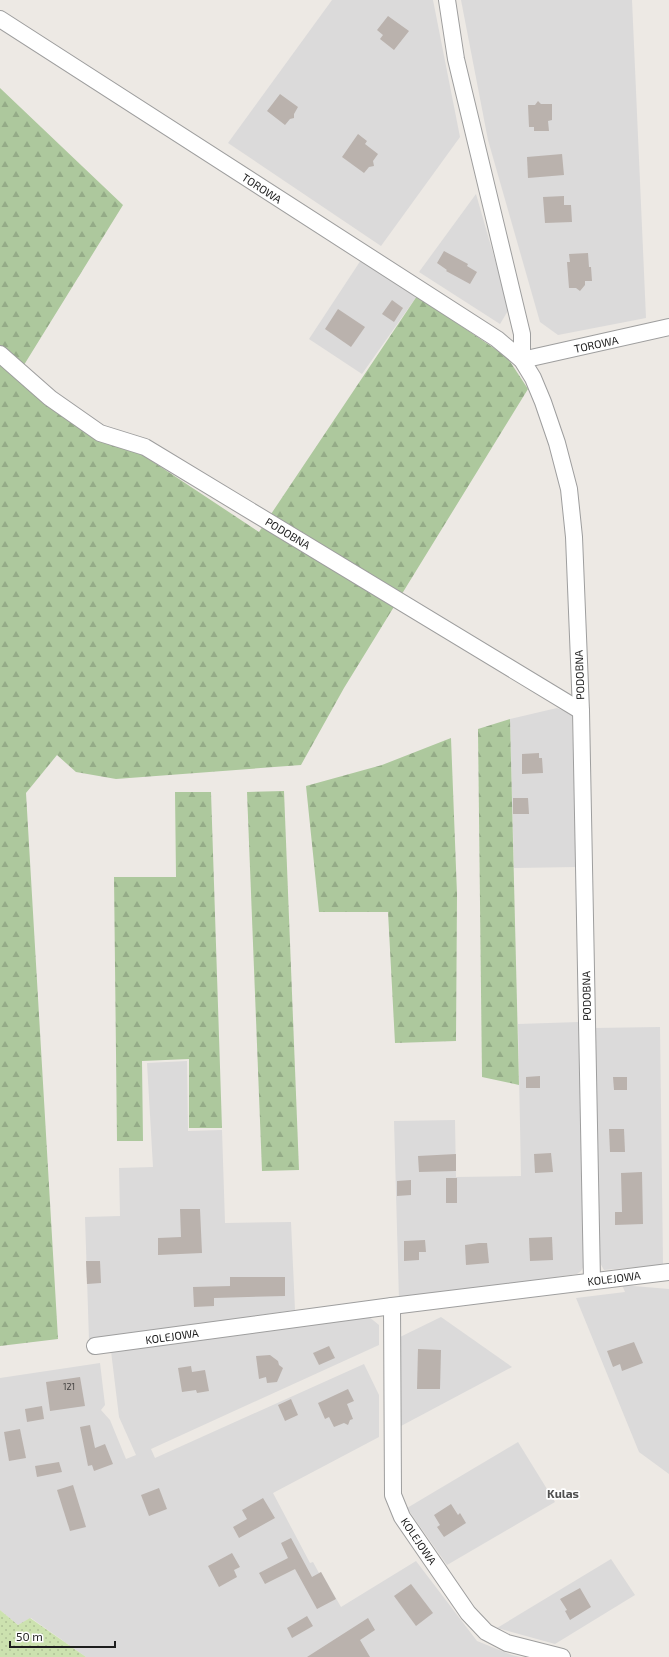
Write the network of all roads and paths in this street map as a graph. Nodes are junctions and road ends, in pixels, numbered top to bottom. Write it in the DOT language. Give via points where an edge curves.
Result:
graph roads {
  1 [pos="447,0"];
  2 [pos="0,19"];
  3 [pos="669,327"];
  4 [pos="0,354"];
  5 [pos="522,360"];
  6 [pos="581,711"];
  7 [pos="669,1272"];
  8 [pos="592,1281"];
  9 [pos="392,1306"];
  10 [pos="95,1346"];
  11 [pos="562,1657"];
  1 -- 5 [label="street" via="456,59 522,334"];
  2 -- 5 [label="street, TOROWA" via="497,339"];
  3 -- 5 [label="street, TOROWA"];
  4 -- 6 [label="street, PODOBNA" via="50,398 100,432 145,446"];
  5 -- 6 [label="street, PODOBNA" via="543,402 569,489 574,537"];
  6 -- 8 [label="street, PODOBNA"];
  7 -- 8 [label="street, KOLEJOWA"];
  8 -- 9 [label="street, KOLEJOWA"];
  9 -- 10 [label="street, KOLEJOWA"];
  9 -- 11 [label="street, KOLEJOWA" via="393,1495 402,1517 468,1613 486,1632 507,1644"];
}
